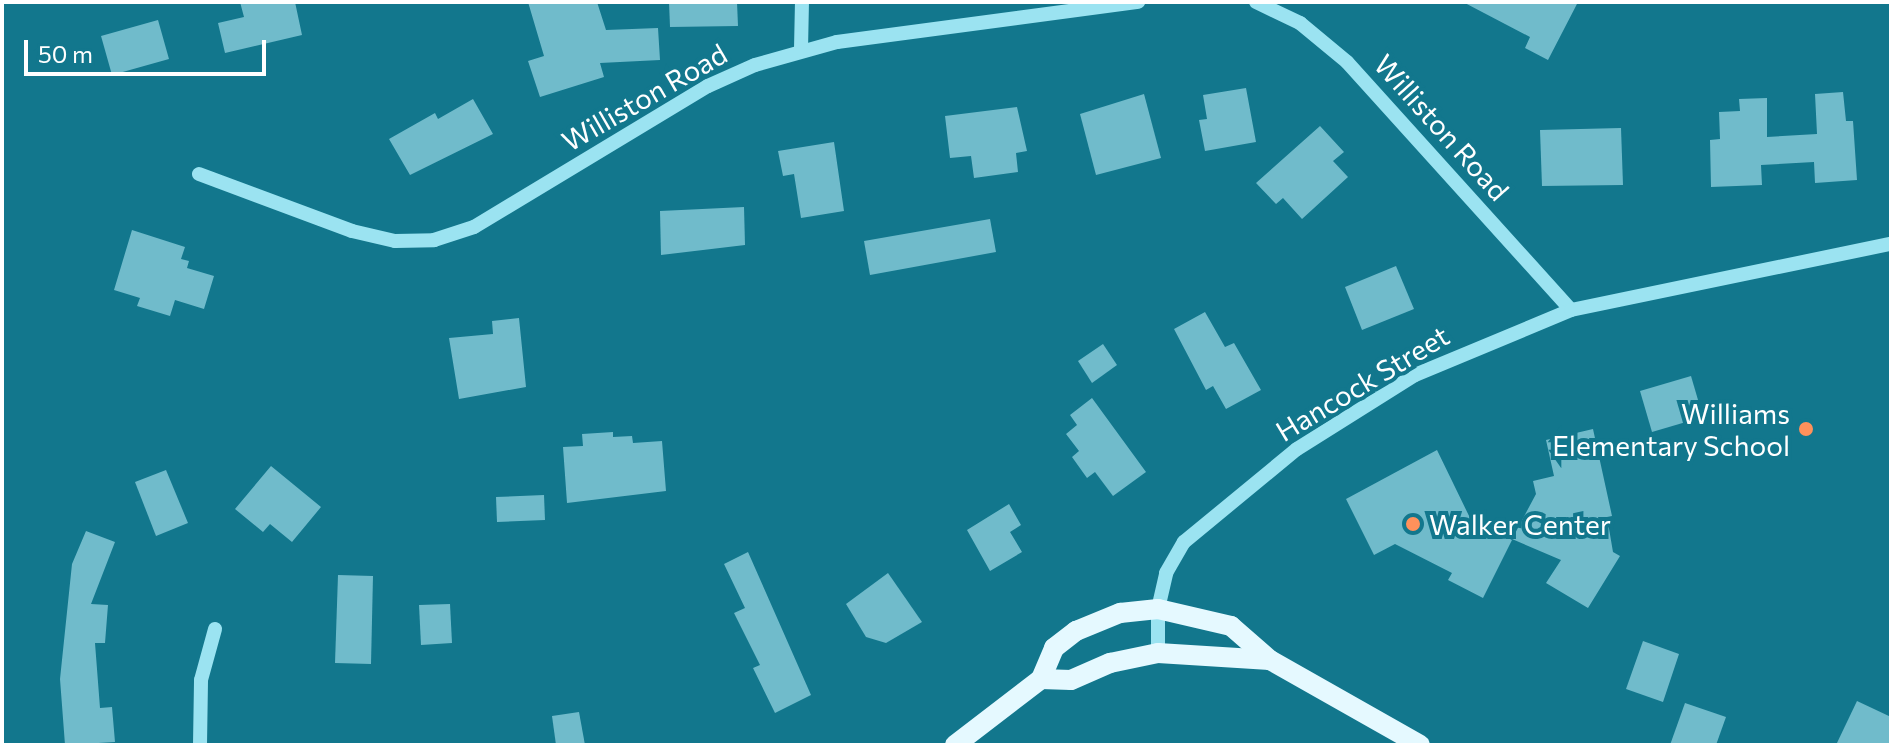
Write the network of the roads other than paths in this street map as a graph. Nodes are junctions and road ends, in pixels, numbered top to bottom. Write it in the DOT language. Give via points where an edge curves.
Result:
graph roads {
  1 [pos="802,2"];
  2 [pos="1138,2"];
  3 [pos="1256,2"];
  4 [pos="801,49"];
  5 [pos="199,174"];
  6 [pos="1891,244"];
  7 [pos="1571,310"];
  8 [pos="1158,609"];
  9 [pos="215,629"];
  10 [pos="1158,653"];
  11 [pos="1270,660"];
  12 [pos="1041,679"];
  13 [pos="200,745"];
  14 [pos="955,745"];
  15 [pos="1420,745"];
  1 -- 4 [label="street"];
  2 -- 4 [label="street, Williston Road"];
  3 -- 7 [label="street, Williston Road" via="1300,23 1347,62"];
  4 -- 5 [label="street, Williston Road" via="708,86 474,227 434,240 395,241 352,231"];
  6 -- 7 [label="street, Hancock Street"];
  7 -- 8 [label="street, Hancock Street" via="1466,349 1297,449 1184,542 1166,573"];
  8 -- 10 [label="street, Hancock Street"];
  8 -- 11 [label="main road" via="1194,613 1231,626"];
  8 -- 12 [label="main road" via="1120,613 1076,631 1054,648"];
  9 -- 13 [label="street" via="201,680"];
  10 -- 11 [label="main road"];
  10 -- 12 [label="main road" via="1110,663 1071,680"];
  11 -- 15 [label="main road"];
  12 -- 14 [label="main road"];
}
